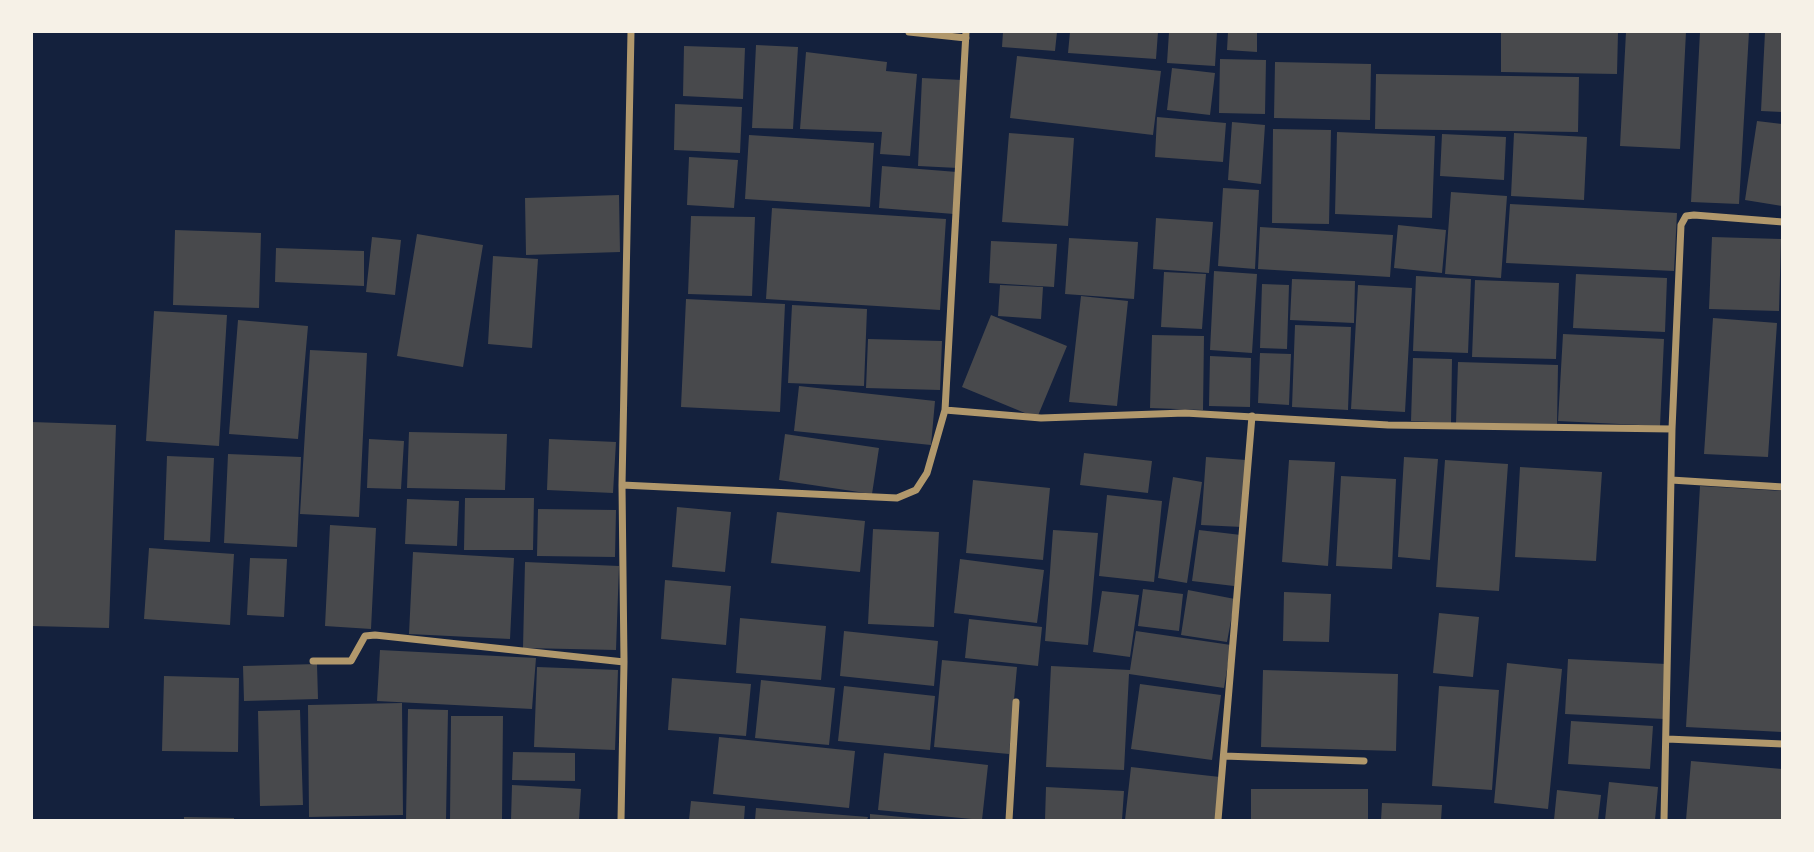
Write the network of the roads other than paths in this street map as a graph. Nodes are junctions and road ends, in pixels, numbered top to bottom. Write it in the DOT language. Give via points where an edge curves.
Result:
graph roads {
  1 [pos="631,32"];
  2 [pos="909,32"];
  3 [pos="966,35"];
  4 [pos="1783,222"];
  5 [pos="944,410"];
  6 [pos="1252,416"];
  7 [pos="1672,429"];
  8 [pos="1671,480"];
  9 [pos="622,485"];
  10 [pos="1783,487"];
  11 [pos="313,661"];
  12 [pos="624,662"];
  13 [pos="1016,702"];
  14 [pos="1667,740"];
  15 [pos="1783,744"];
  16 [pos="1224,757"];
  17 [pos="1364,761"];
  18 [pos="621,821"];
  19 [pos="1009,821"];
  20 [pos="1218,821"];
  21 [pos="1664,821"];
  1 -- 9 [label="street"];
  2 -- 3 [label="street"];
  3 -- 5 [label="street"];
  4 -- 7 [label="street" via="1685,216"];
  5 -- 6 [label="street" via="1041,418 1185,413"];
  5 -- 9 [label="street" via="927,473 916,490 897,498"];
  6 -- 7 [label="street" via="1388,425"];
  6 -- 16 [label="street"];
  7 -- 8 [label="street"];
  8 -- 10 [label="street"];
  8 -- 14 [label="street"];
  9 -- 12 [label="street"];
  11 -- 12 [label="street" via="351,661 365,636 375,635"];
  12 -- 18 [label="street"];
  13 -- 19 [label="street"];
  14 -- 15 [label="street"];
  14 -- 21 [label="street"];
  16 -- 17 [label="street"];
  16 -- 20 [label="street"];
}
